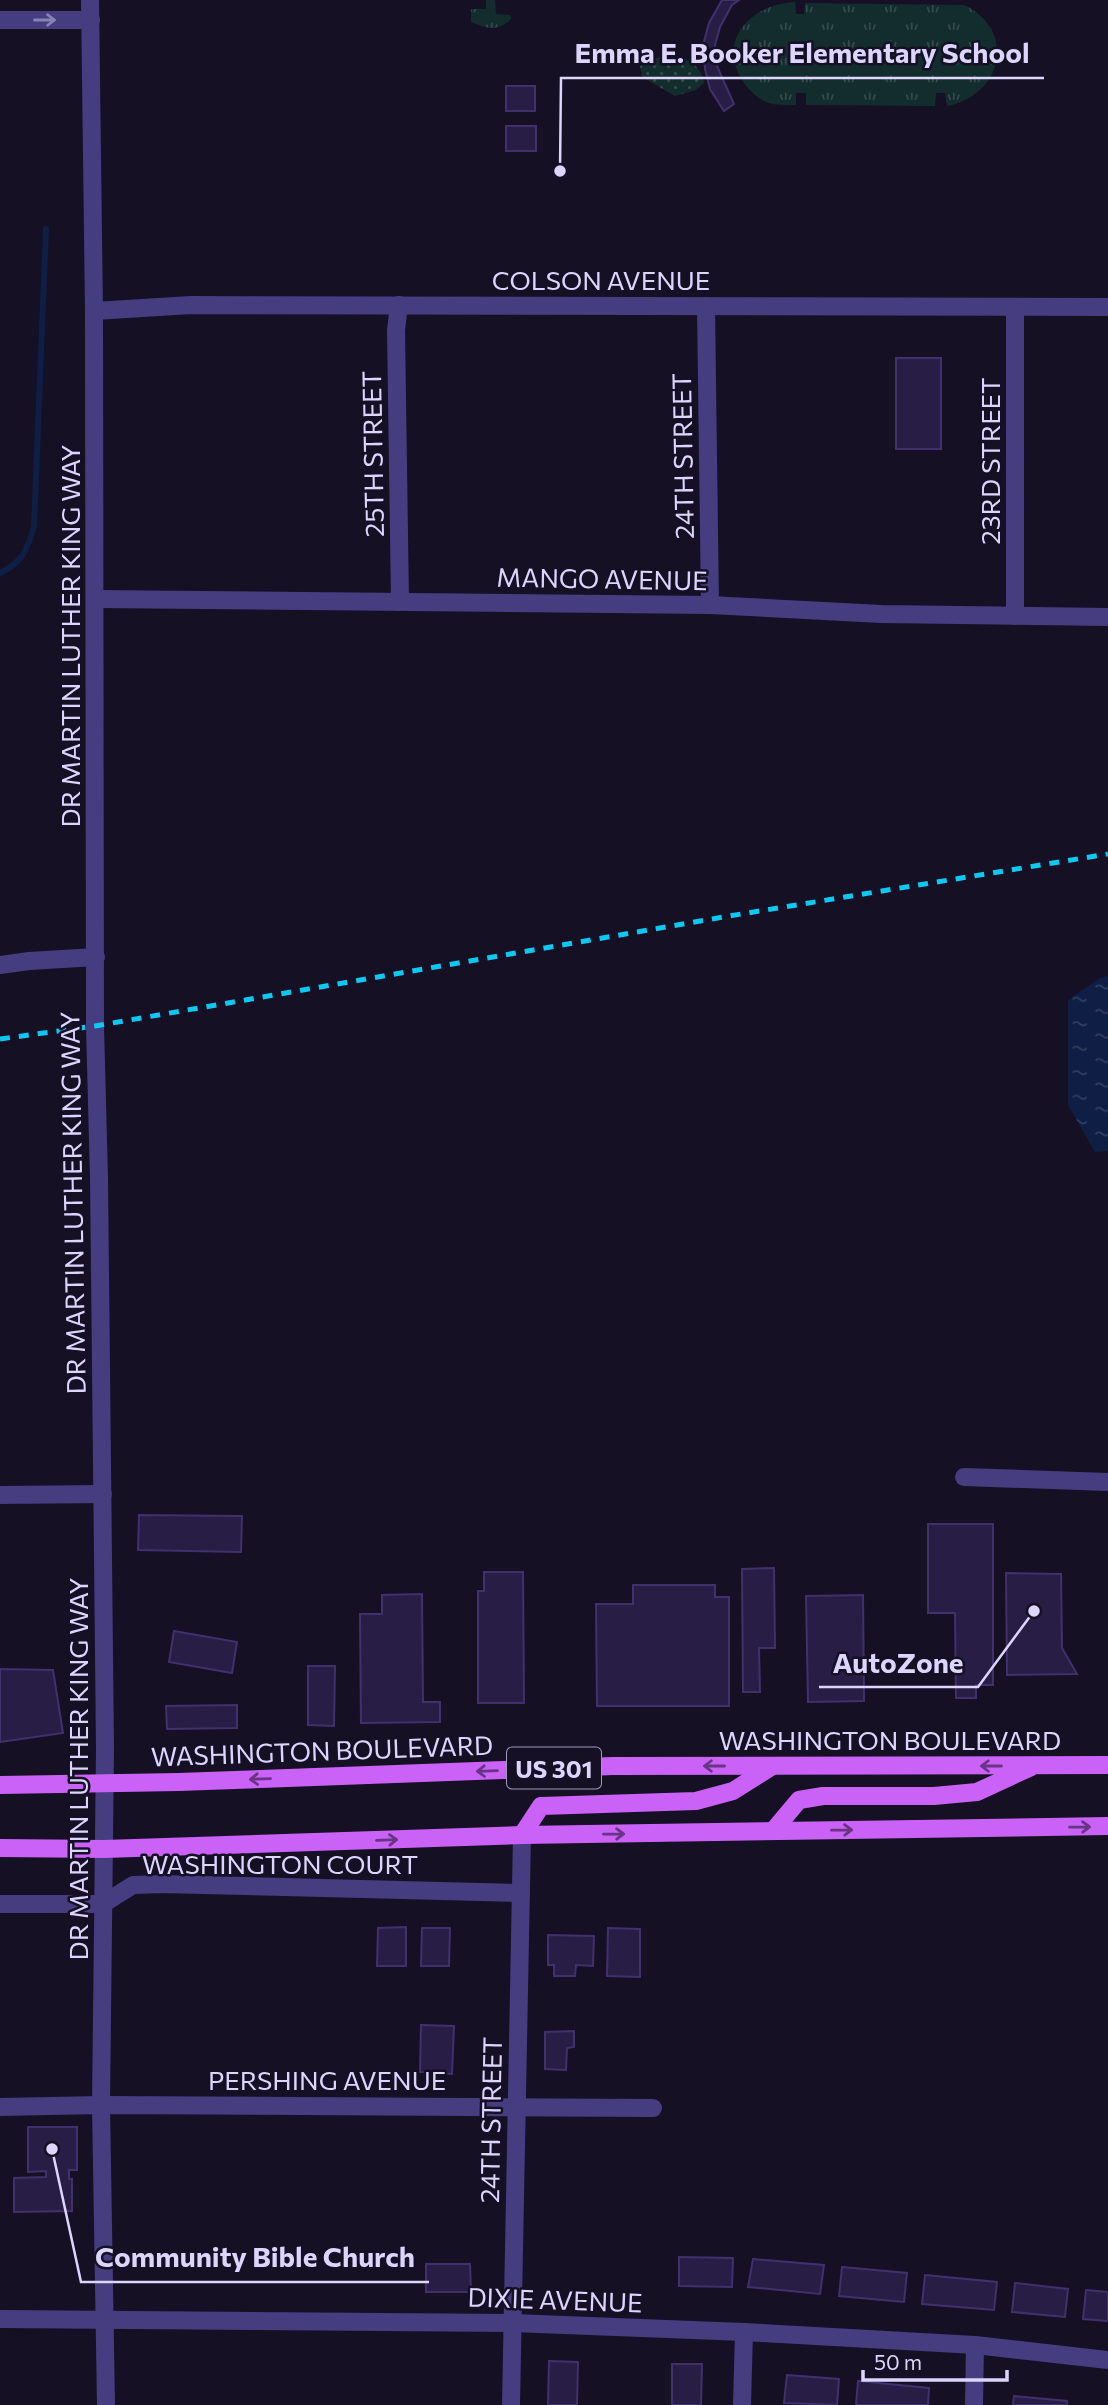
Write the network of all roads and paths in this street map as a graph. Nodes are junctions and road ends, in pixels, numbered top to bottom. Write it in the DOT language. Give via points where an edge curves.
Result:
graph roads {
  1 [pos="90,0"];
  2 [pos="0,20"];
  3 [pos="90,20"];
  4 [pos="399,305"];
  5 [pos="706,306"];
  6 [pos="1015,307"];
  7 [pos="1108,307"];
  8 [pos="94,311"];
  9 [pos="96,599"];
  10 [pos="400,602"];
  11 [pos="710,605"];
  12 [pos="1015,616"];
  13 [pos="1108,617"];
  14 [pos="96,957"];
  15 [pos="0,965"];
  16 [pos="964,1477"];
  17 [pos="1108,1482"];
  18 [pos="103,1494"];
  19 [pos="0,1495"];
  20 [pos="1108,1765"];
  21 [pos="773,1766"];
  22 [pos="1034,1766"];
  23 [pos="106,1784"];
  24 [pos="0,1785"];
  25 [pos="1108,1826"];
  26 [pos="773,1832"];
  27 [pos="522,1835"];
  28 [pos="0,1848"];
  29 [pos="104,1849"];
  30 [pos="521,1893"];
  31 [pos="0,1904"];
  32 [pos="103,1904"];
  33 [pos="101,2105"];
  34 [pos="517,2106"];
  35 [pos="0,2107"];
  36 [pos="653,2108"];
  37 [pos="0,2319"];
  38 [pos="104,2320"];
  39 [pos="513,2323"];
  40 [pos="744,2332"];
  41 [pos="975,2345"];
  42 [pos="1108,2360"];
  43 [pos="106,2405"];
  44 [pos="511,2405"];
  45 [pos="742,2405"];
  46 [pos="974,2405"];
  1 -- 3 [label="street, DR MARTIN LUTHER KING WAY"];
  2 -- 3 [label="street, one-way"];
  3 -- 8 [label="street, DR MARTIN LUTHER KING WAY"];
  4 -- 5 [label="street, COLSON AVENUE"];
  4 -- 8 [label="street, COLSON AVENUE" via="191,304"];
  4 -- 10 [label="street, 25TH STREET"];
  5 -- 6 [label="street, COLSON AVENUE"];
  5 -- 11 [label="street, 24TH STREET"];
  6 -- 7 [label="street, COLSON AVENUE"];
  6 -- 12 [label="street, 23RD STREET"];
  8 -- 9 [label="street, DR MARTIN LUTHER KING WAY"];
  9 -- 10 [label="street, MANGO AVENUE"];
  9 -- 14 [label="street, DR MARTIN LUTHER KING WAY"];
  10 -- 11 [label="street, MANGO AVENUE"];
  11 -- 12 [label="street, MANGO AVENUE"];
  12 -- 13 [label="street, MANGO AVENUE"];
  14 -- 15 [label="street"];
  14 -- 18 [label="street, DR MARTIN LUTHER KING WAY"];
  16 -- 17 [label="street"];
  18 -- 19 [label="street"];
  18 -- 23 [label="street, DR MARTIN LUTHER KING WAY"];
  20 -- 22 [label="main road, WASHINGTON BOULEVARD / US 301"];
  22 -- 21 [label="main road, WASHINGTON BOULEVARD / US 301, one-way"];
  21 -- 23 [label="main road, WASHINGTON BOULEVARD / US 301, one-way" via="613,1766"];
  21 -- 27 [label="main road" via="733,1791 696,1801 541,1806"];
  22 -- 26 [label="main road" via="977,1792 799,1800"];
  23 -- 24 [label="main road, WASHINGTON BOULEVARD / US 301"];
  23 -- 29 [label="street, DR MARTIN LUTHER KING WAY"];
  26 -- 25 [label="main road, one-way"];
  27 -- 26 [label="main road, one-way"];
  29 -- 27 [label="main road, one-way"];
  27 -- 30 [label="street, 24TH STREET"];
  28 -- 29 [label="main road"];
  29 -- 32 [label="street, DR MARTIN LUTHER KING WAY"];
  30 -- 32 [label="street, WASHINGTON COURT" via="133,1885"];
  30 -- 34 [label="street, 24TH STREET"];
  31 -- 32 [label="street"];
  32 -- 33 [label="street, DR MARTIN LUTHER KING WAY"];
  33 -- 34 [label="street, PERSHING AVENUE"];
  33 -- 35 [label="street, PERSHING AVENUE"];
  33 -- 38 [label="street, DR MARTIN LUTHER KING WAY"];
  34 -- 36 [label="street, PERSHING AVENUE"];
  34 -- 39 [label="street, 24TH STREET"];
  37 -- 38 [label="street, DIXIE AVENUE"];
  38 -- 39 [label="street, DIXIE AVENUE"];
  38 -- 43 [label="street, DR MARTIN LUTHER KING WAY"];
  39 -- 40 [label="street, DIXIE AVENUE"];
  39 -- 44 [label="street, 24TH STREET"];
  40 -- 41 [label="street, DIXIE AVENUE"];
  40 -- 45 [label="street"];
  41 -- 42 [label="street, DIXIE AVENUE"];
  41 -- 46 [label="street"];
}
